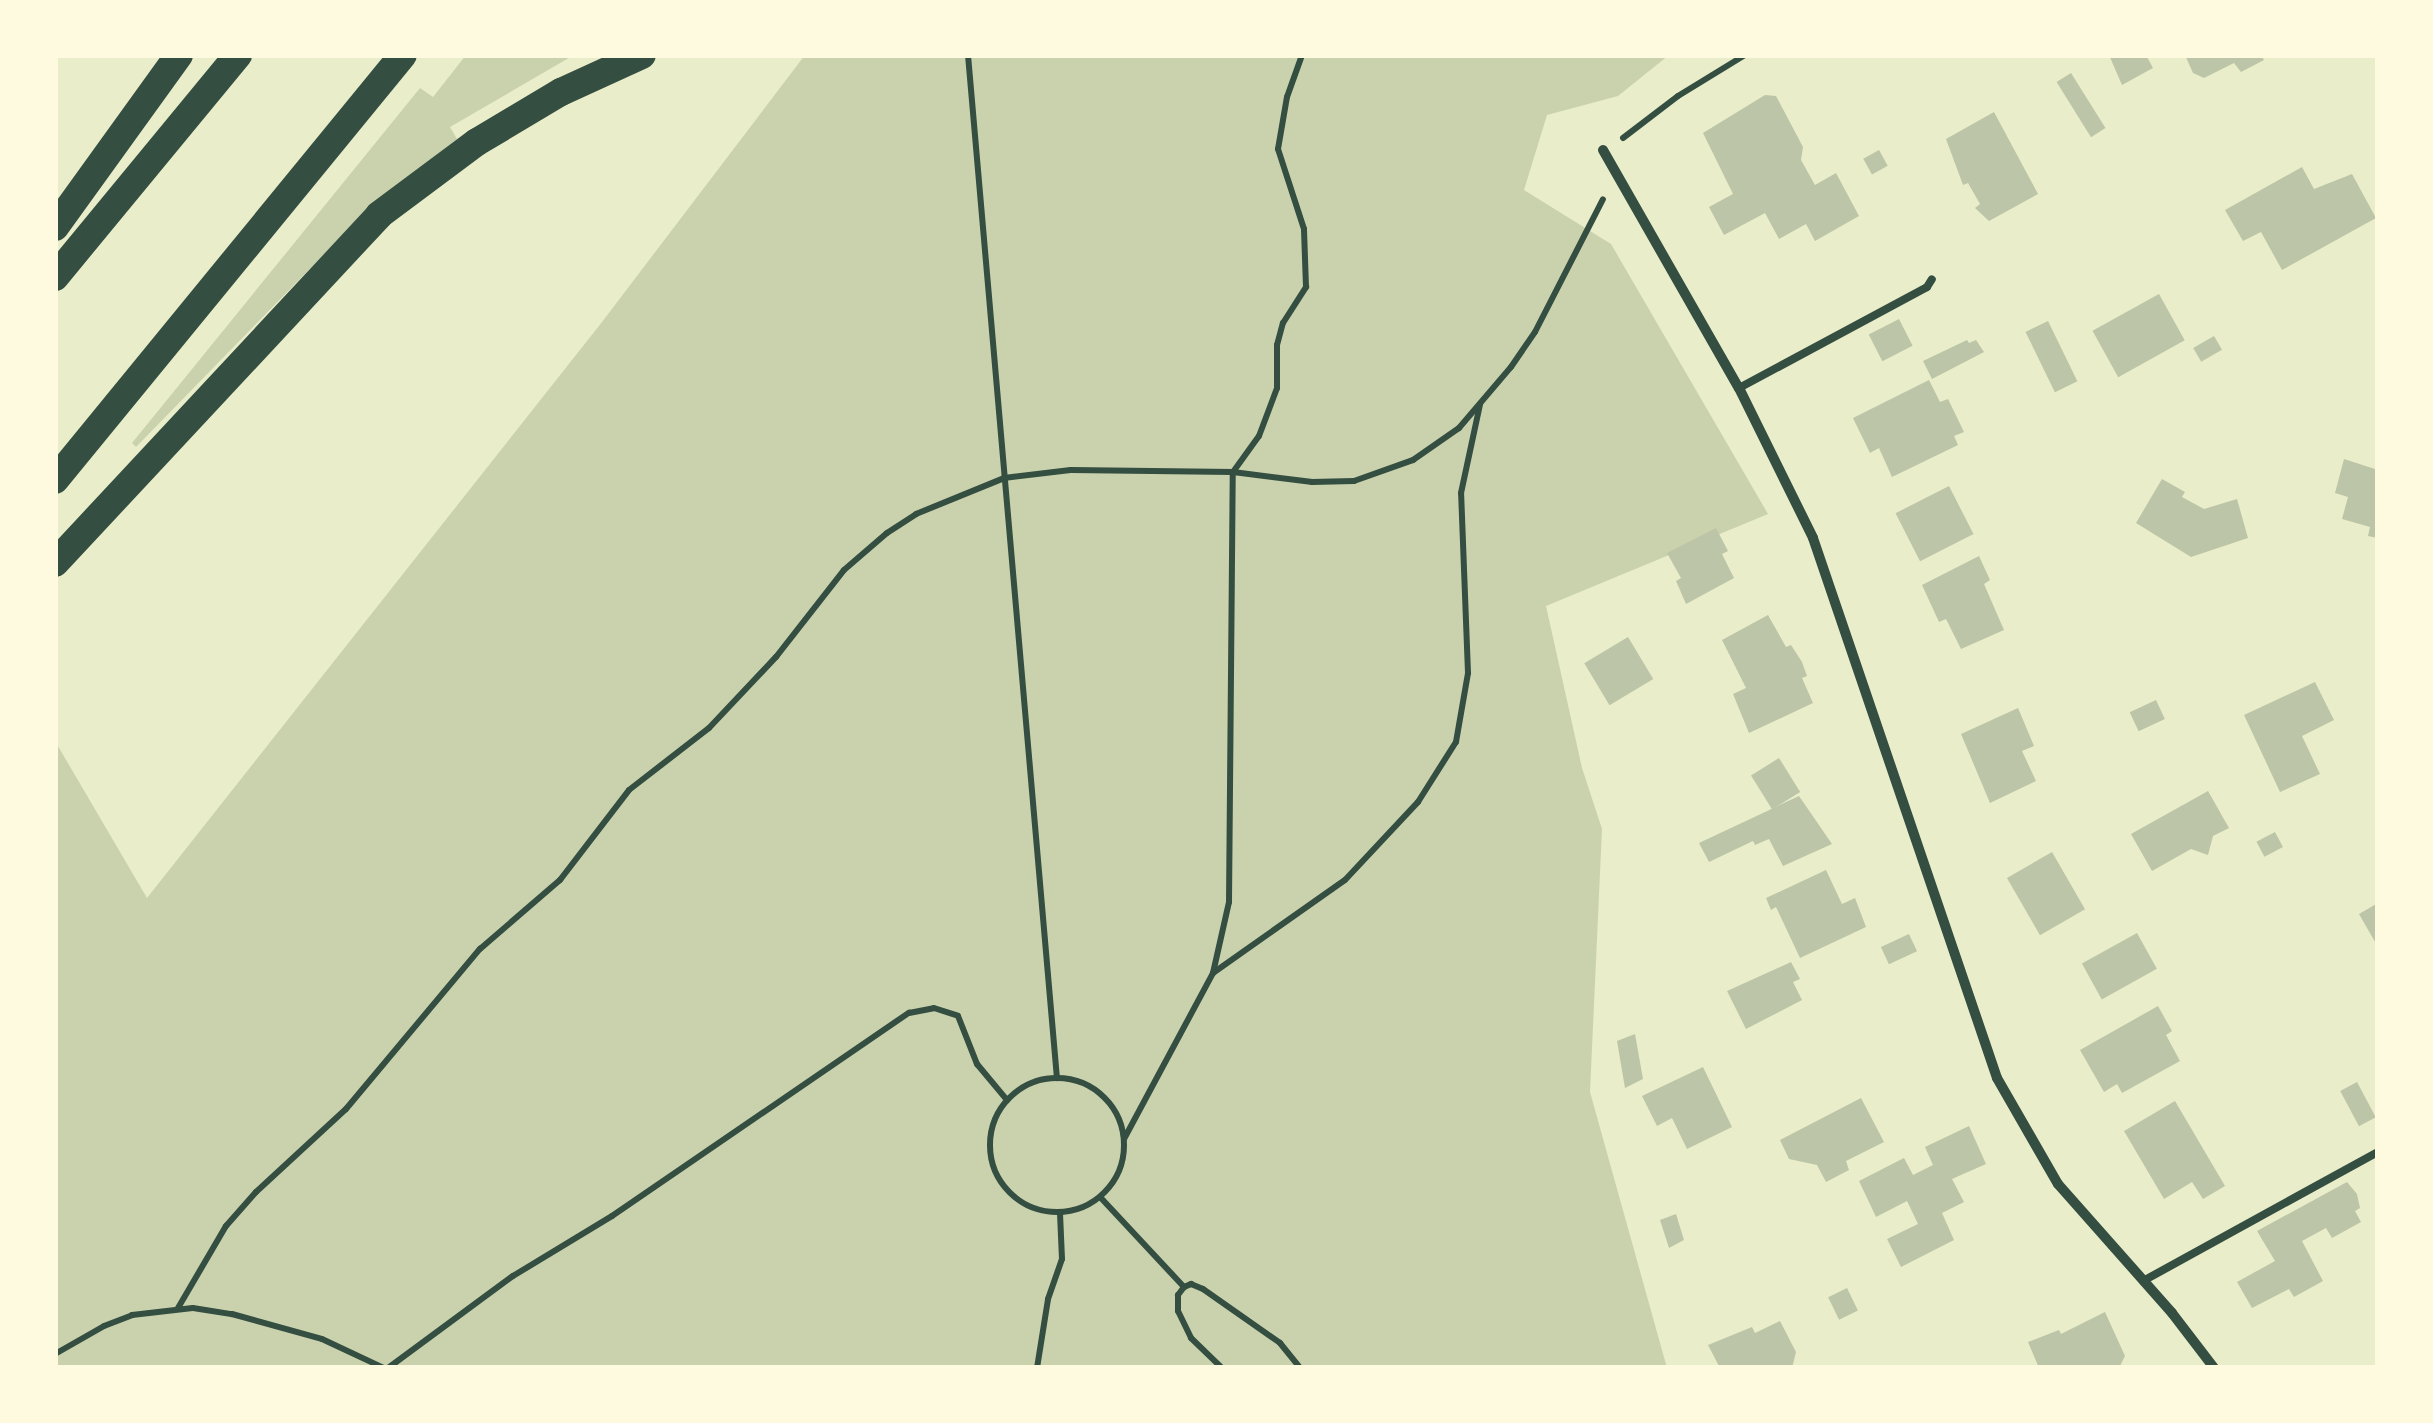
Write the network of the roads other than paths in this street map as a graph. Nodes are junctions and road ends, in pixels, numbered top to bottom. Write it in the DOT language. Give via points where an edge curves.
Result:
graph roads {
  1 [pos="179,55"];
  2 [pos="238,55"];
  3 [pos="403,55"];
  4 [pos="642,55"];
  5 [pos="1603,150"];
  6 [pos="55,227"];
  7 [pos="55,277"];
  8 [pos="1932,279"];
  9 [pos="1739,388"];
  10 [pos="55,480"];
  11 [pos="55,562"];
  12 [pos="2378,1152"];
  13 [pos="2143,1281"];
  14 [pos="2214,1368"];
  1 -- 6 [label="highway"];
  2 -- 7 [label="highway"];
  3 -- 10 [label="highway"];
  4 -- 11 [label="highway" via="561,92 477,142 379,214"];
  5 -- 9 [label="street"];
  8 -- 9 [label="lane"];
  9 -- 13 [label="street" via="1814,538 1997,1078 2058,1184"];
  12 -- 13 [label="lane"];
  13 -- 14 [label="street"];
}
